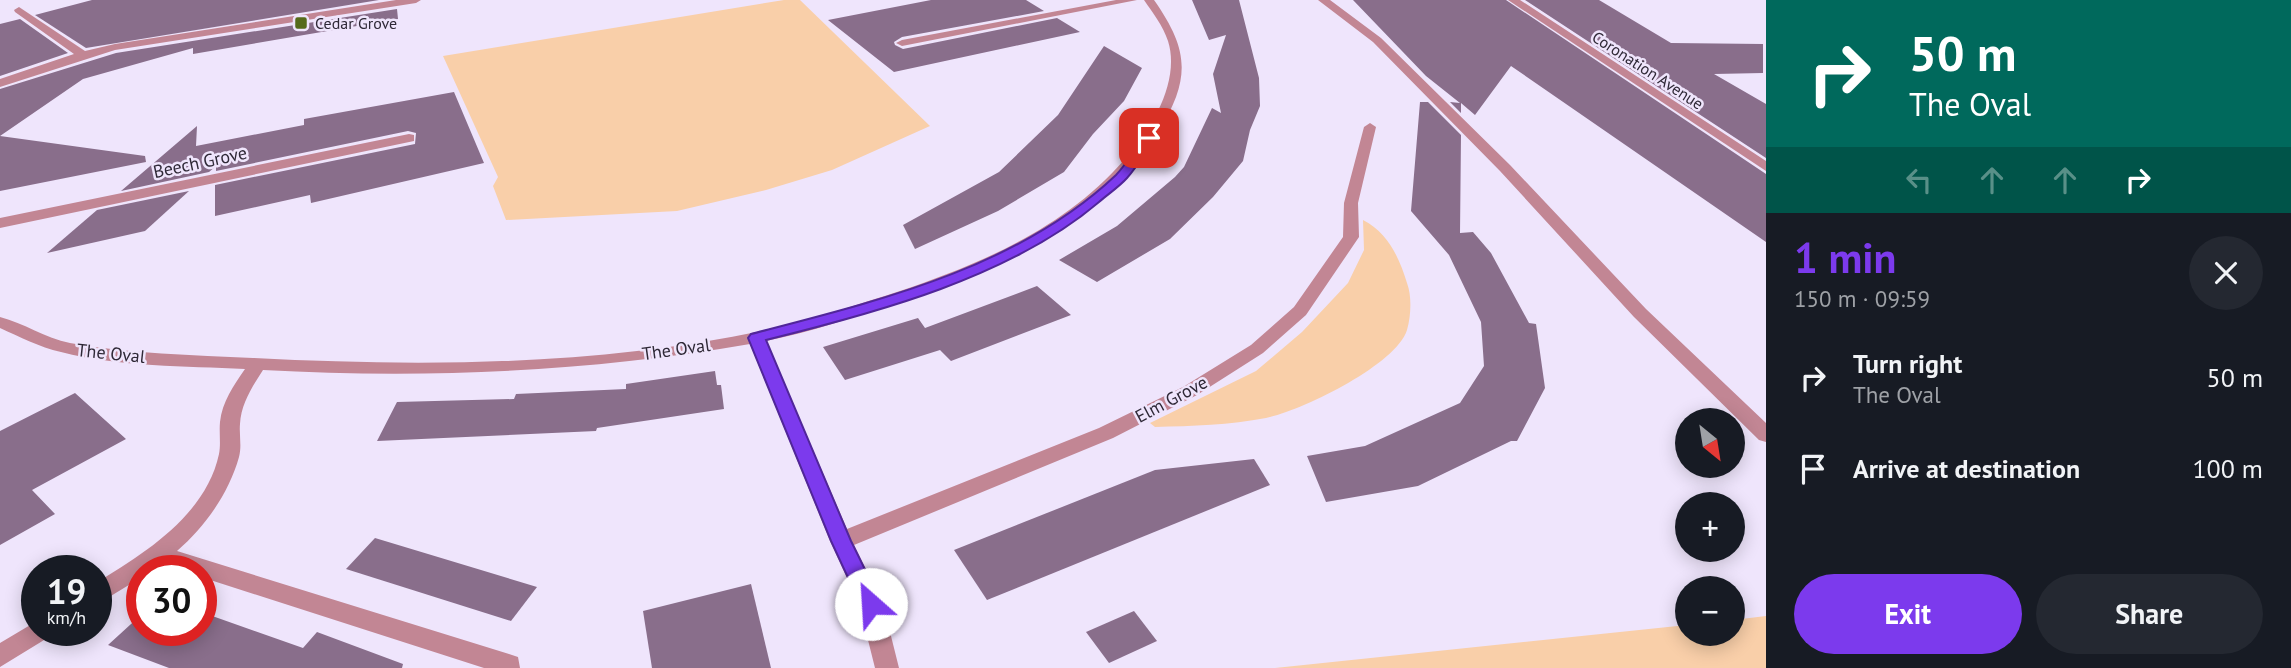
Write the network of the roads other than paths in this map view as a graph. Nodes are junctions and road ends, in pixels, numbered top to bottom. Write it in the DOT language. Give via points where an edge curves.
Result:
graph roads {
  1 [pos="416,0"];
  2 [pos="1132,0"];
  3 [pos="1149,0"];
  4 [pos="1323,0"];
  5 [pos="1513,0"];
  6 [pos="19,10"];
  7 [pos="902,43"];
  8 [pos="83,55"];
  9 [pos="0,83"];
  10 [pos="1370,127"];
  11 [pos="409,138"];
  12 [pos="1766,167"];
  13 [pos="0,223"];
  14 [pos="0,322"];
  15 [pos="756,338"];
  16 [pos="258,364"];
  17 [pos="1766,435"];
  18 [pos="841,541"];
  19 [pos="160,555"];
  20 [pos="217,573"];
  21 [pos="21,643"];
  22 [pos="0,656"];
  23 [pos="509,665"];
  24 [pos="887,668"];
  1 -- 8 [label="street"];
  2 -- 7 [label="street"];
  3 -- 15 [label="street, The Oval" via="1175,46 1177,65 1167,102 1122,176 1031,243 967,273 829,320"];
  4 -- 17 [label="street" via="1377,40 1640,313"];
  5 -- 12 [label="street, Coronation Avenue"];
  6 -- 8 [label="street"];
  8 -- 9 [label="street"];
  10 -- 18 [label="street, Elm Grove" via="1350,203 1351,237 1300,311 1257,349 1190,391 1106,432"];
  11 -- 13 [label="street, Beech Grove"];
  14 -- 16 [label="street, The Oval" via="67,348"];
  15 -- 16 [label="street, The Oval" via="663,353 549,363 366,368"];
  15 -- 18 [label="street"];
  16 -- 19 [label="street" via="239,391 230,419 229,457 207,506"];
  18 -- 24 [label="street" via="871,604"];
  20 -- 23 [label="street"];
  21 -- 22 [label="street"];
}
